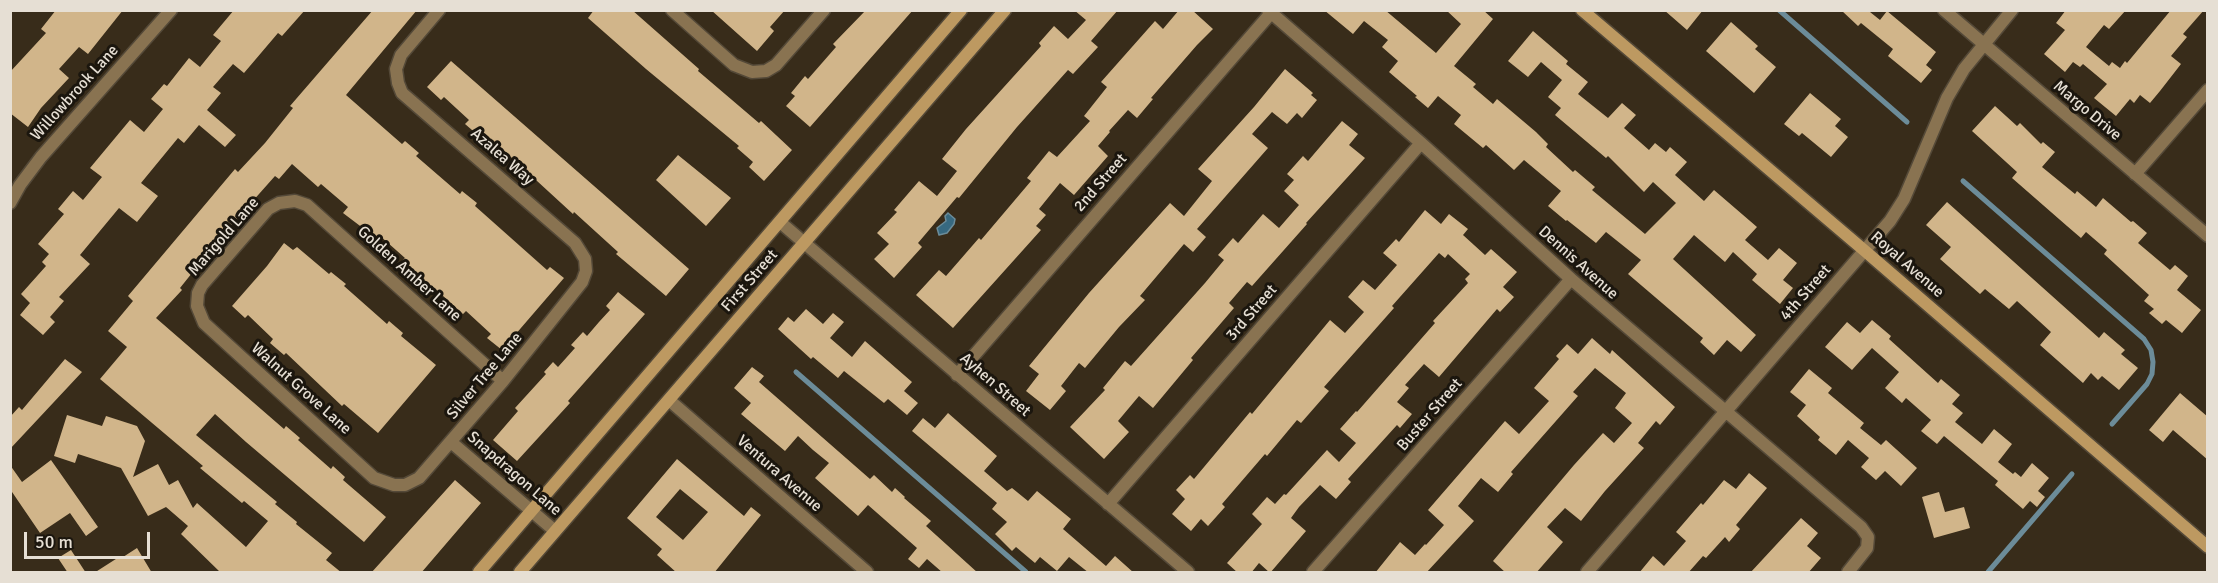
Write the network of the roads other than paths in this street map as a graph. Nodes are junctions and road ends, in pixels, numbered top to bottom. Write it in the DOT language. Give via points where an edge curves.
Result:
graph roads {
  1 [pos="171,10"];
  2 [pos="439,10"];
  3 [pos="672,10"];
  4 [pos="824,10"];
  5 [pos="961,10"];
  6 [pos="1005,10"];
  7 [pos="1582,10"];
  8 [pos="1944,10"];
  9 [pos="2012,10"];
  10 [pos="1269,12"];
  11 [pos="1983,45"];
  12 [pos="2208,90"];
  13 [pos="1421,143"];
  14 [pos="2135,174"];
  15 [pos="288,201"];
  16 [pos="10,203"];
  17 [pos="780,222"];
  18 [pos="2208,236"];
  19 [pos="804,242"];
  20 [pos="1865,251"];
  21 [pos="586,271"];
  22 [pos="1571,279"];
  23 [pos="197,306"];
  24 [pos="957,375"];
  25 [pos="503,381"];
  26 [pos="669,400"];
  27 [pos="1725,412"];
  28 [pos="451,442"];
  29 [pos="394,485"];
  30 [pos="1108,504"];
  31 [pos="531,511"];
  32 [pos="555,531"];
  33 [pos="2208,547"];
  34 [pos="479,573"];
  35 [pos="520,573"];
  36 [pos="867,573"];
  37 [pos="1188,573"];
  38 [pos="1313,573"];
  39 [pos="1587,573"];
  40 [pos="1848,573"];
  1 -- 16 [label="street, Willowbrook Lane" via="40,157"];
  2 -- 21 [label="street, Azalea Way" via="401,55 396,69 402,93 575,243 585,259"];
  3 -- 4 [label="street" via="734,65 752,72 776,65"];
  5 -- 17 [label="main road, First Street"];
  6 -- 19 [label="main road, First Street"];
  7 -- 20 [label="main road, Royal Avenue"];
  8 -- 11 [label="street, Margo Drive"];
  9 -- 11 [label="street, 4th Street"];
  10 -- 13 [label="street, Dennis Avenue"];
  10 -- 24 [label="street, 2nd Street"];
  11 -- 14 [label="street, Margo Drive"];
  11 -- 20 [label="street, 4th Street" via="1947,98 1904,199"];
  12 -- 14 [label="street"];
  13 -- 22 [label="street, Dennis Avenue"];
  13 -- 30 [label="street, 3rd Street"];
  14 -- 18 [label="street, Margo Drive"];
  15 -- 23 [label="street, Marigold Lane" via="268,209 202,285"];
  15 -- 25 [label="street, Golden Amber Lane" via="307,205"];
  17 -- 19 [label="street, Ayhen Street"];
  17 -- 31 [label="main road, First Street"];
  19 -- 24 [label="street, Ayhen Street"];
  19 -- 26 [label="main road, First Street"];
  20 -- 27 [label="street, 4th Street"];
  20 -- 33 [label="main road, Royal Avenue"];
  21 -- 25 [label="street, Silver Tree Lane" via="578,289"];
  22 -- 27 [label="street, Dennis Avenue"];
  22 -- 38 [label="street, Buster Street"];
  23 -- 29 [label="street, Walnut Grove Lane" via="204,323 221,339 374,478"];
  24 -- 30 [label="street, Ayhen Street"];
  25 -- 28 [label="street, Silver Tree Lane"];
  26 -- 32 [label="main road, First Street"];
  26 -- 36 [label="street, Ventura Avenue"];
  27 -- 39 [label="street, 4th Street"];
  27 -- 40 [label="street, Dennis Avenue" via="1868,537 1867,548"];
  28 -- 29 [label="street, Silver Tree Lane" via="419,478"];
  28 -- 31 [label="street, Snapdragon Lane"];
  30 -- 37 [label="street, Ayhen Street"];
  31 -- 32 [label="street, Snapdragon Lane"];
  31 -- 34 [label="main road, First Street"];
  32 -- 35 [label="main road, First Street"];
}
